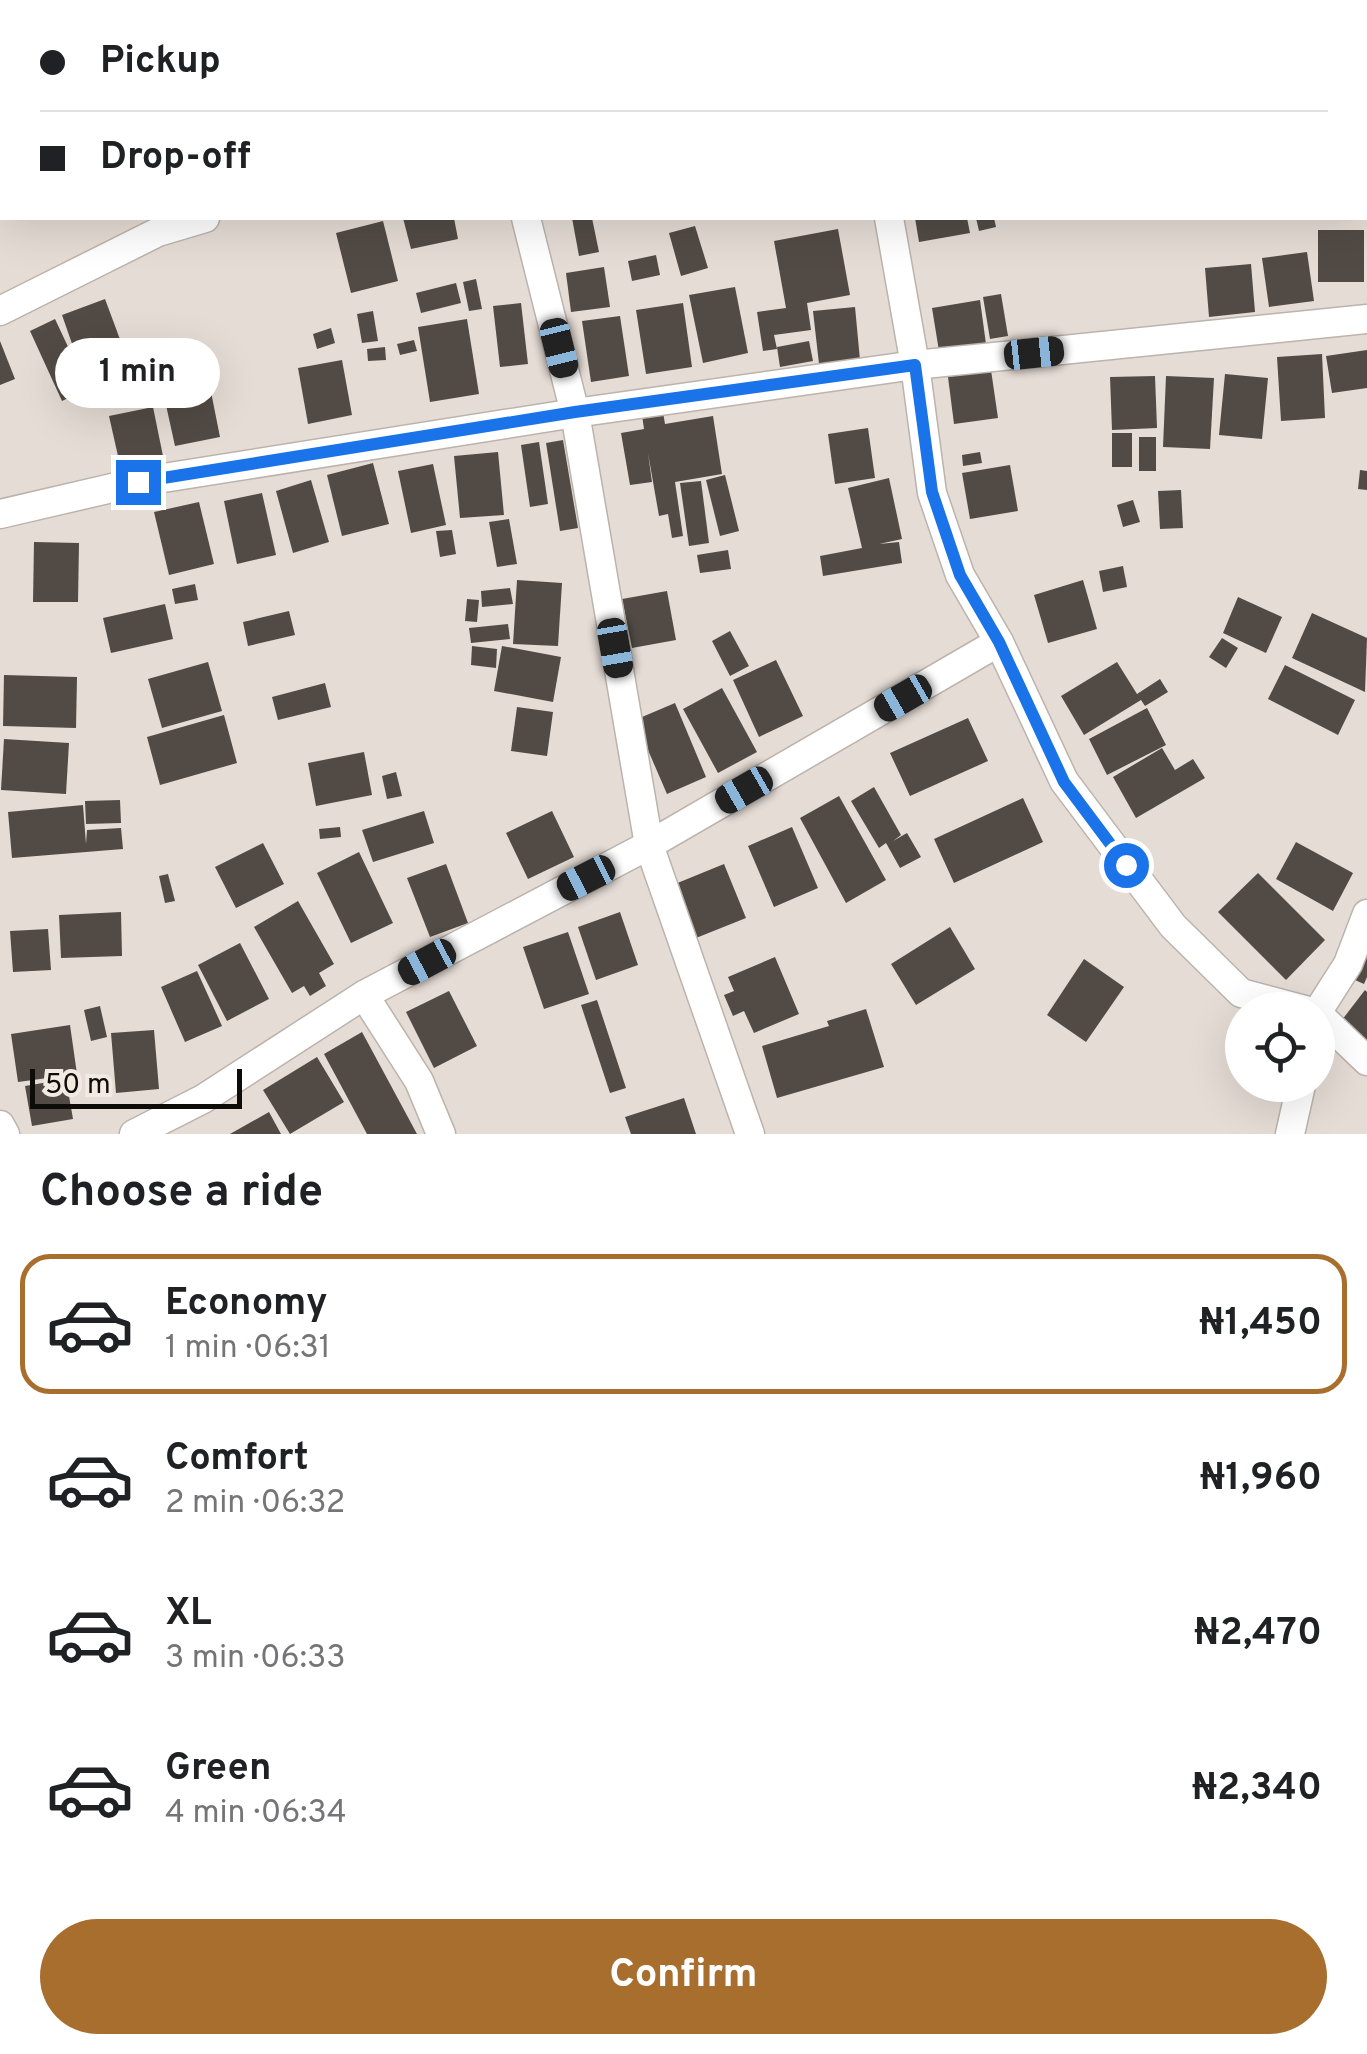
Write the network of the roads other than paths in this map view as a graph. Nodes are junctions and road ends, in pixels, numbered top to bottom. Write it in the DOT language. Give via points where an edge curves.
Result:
graph roads {
  1 [pos="191,220"];
  2 [pos="527,220"];
  3 [pos="889,220"];
  4 [pos="157,225"];
  5 [pos="0,311"];
  6 [pos="1367,319"];
  7 [pos="915,365"];
  8 [pos="575,412"];
  9 [pos="0,514"];
  10 [pos="999,642"];
  11 [pos="649,845"];
  12 [pos="1367,914"];
  13 [pos="1239,992"];
  14 [pos="1330,992"];
  15 [pos="364,995"];
  16 [pos="1335,1029"];
  17 [pos="1367,1061"];
  18 [pos="1297,1102"];
  19 [pos="0,1125"];
  20 [pos="5,1134"];
  21 [pos="134,1134"];
  22 [pos="441,1134"];
  23 [pos="750,1134"];
  24 [pos="1290,1134"];
  1 -- 4 [label="street"];
  2 -- 8 [label="street"];
  3 -- 7 [label="street"];
  4 -- 5 [label="street"];
  6 -- 7 [label="street"];
  7 -- 8 [label="street"];
  7 -- 10 [label="street" via="932,492 960,575"];
  8 -- 9 [label="street" via="138,482"];
  8 -- 11 [label="street"];
  10 -- 11 [label="street"];
  10 -- 13 [label="street" via="1064,782 1172,926"];
  11 -- 15 [label="street"];
  11 -- 23 [label="street"];
  12 -- 14 [label="street"];
  15 -- 21 [label="street" via="202,1099"];
  15 -- 22 [label="street" via="420,1081"];
  16 -- 17 [label="street"];
  18 -- 24 [label="street"];
  19 -- 20 [label="street"];
}
